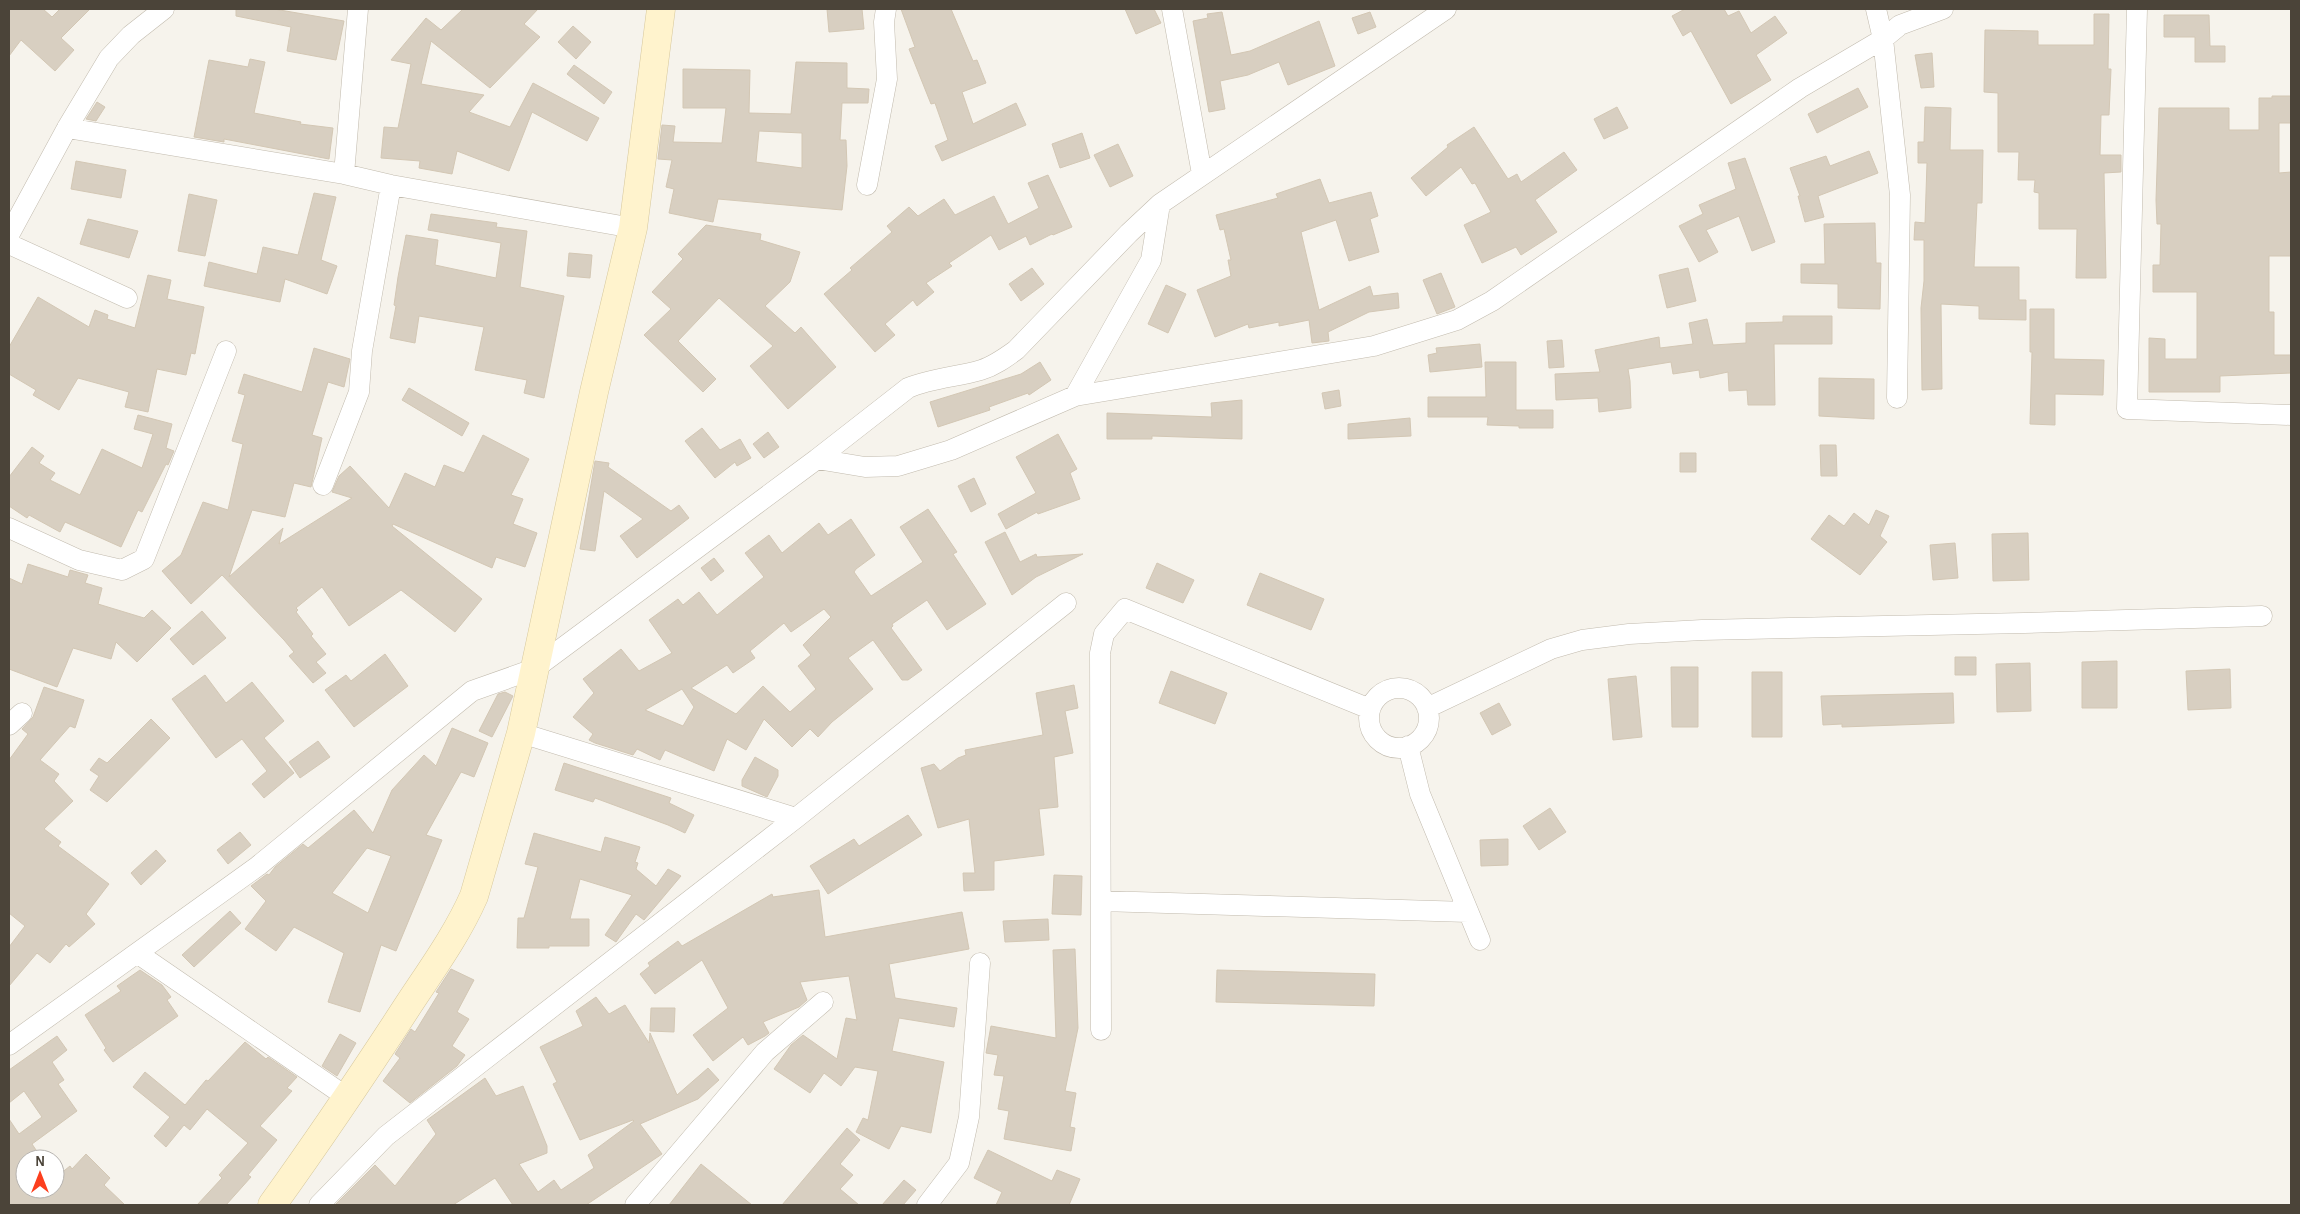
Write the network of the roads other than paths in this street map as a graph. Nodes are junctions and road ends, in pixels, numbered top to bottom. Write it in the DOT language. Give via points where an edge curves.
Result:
graph roads {
  1 [pos="164,9"];
  2 [pos="358,9"];
  3 [pos="661,9"];
  4 [pos="886,9"];
  5 [pos="1172,9"];
  6 [pos="1446,9"];
  7 [pos="1876,9"];
  8 [pos="1943,9"];
  9 [pos="2137,9"];
  10 [pos="1883,38"];
  11 [pos="67,128"];
  12 [pos="344,174"];
  13 [pos="1202,174"];
  14 [pos="391,185"];
  15 [pos="867,185"];
  16 [pos="1160,204"];
  17 [pos="633,228"];
  18 [pos="9,235"];
  19 [pos="9,244"];
  20 [pos="127,298"];
  21 [pos="226,351"];
  22 [pos="1075,396"];
  23 [pos="1897,398"];
  24 [pos="2291,416"];
  25 [pos="817,459"];
  26 [pos="323,485"];
  27 [pos="9,528"];
  28 [pos="1066,603"];
  29 [pos="2262,616"];
  30 [pos="534,669"];
  31 [pos="1427,708"];
  32 [pos="1370,709"];
  33 [pos="521,733"];
  34 [pos="1408,746"];
  35 [pos="796,818"];
  36 [pos="1101,901"];
  37 [pos="1468,912"];
  38 [pos="1480,940"];
  39 [pos="137,954"];
  40 [pos="980,963"];
  41 [pos="823,1002"];
  42 [pos="1101,1030"];
  43 [pos="9,1045"];
  44 [pos="348,1098"];
  45 [pos="272,1205"];
  46 [pos="319,1205"];
  47 [pos="635,1205"];
  48 [pos="927,1205"];
  1 -- 11 [label="street" via="109,58"];
  2 -- 12 [label="street"];
  3 -- 17 [label="main road"];
  4 -- 15 [label="street" via="887,79"];
  5 -- 13 [label="street"];
  6 -- 13 [label="street"];
  7 -- 10 [label="street"];
  8 -- 10 [label="street" via="1900,25"];
  9 -- 24 [label="street" via="2127,409"];
  10 -- 22 [label="street" via="1800,88 1492,301 1457,320 1374,346"];
  10 -- 23 [label="street" via="1900,195"];
  11 -- 12 [label="street"];
  11 -- 18 [label="street"];
  12 -- 14 [label="street"];
  13 -- 16 [label="street"];
  14 -- 17 [label="street"];
  14 -- 26 [label="street" via="362,351 359,392"];
  16 -- 22 [label="street" via="1151,260"];
  16 -- 25 [label="street" via="1016,350 983,369 908,388"];
  17 -- 30 [label="main road"];
  19 -- 20 [label="street"];
  21 -- 27 [label="street" via="144,559 122,570 104,566 79,560"];
  22 -- 25 [label="street" via="951,450 898,466 865,467"];
  25 -- 30 [label="street"];
  28 -- 35 [label="street"];
  29 -- 31 [label="street" via="1629,634 1582,640 1551,649"];
  30 -- 33 [label="main road"];
  30 -- 39 [label="street" via="472,691 258,866"];
  31 -- 32 [label="street" via="1416,694 1398,688 1380,694"];
  31 -- 34 [label="street" via="1429,718 1423,735"];
  32 -- 34 [label="street" via="1370,728 1381,743 1390,747"];
  32 -- 36 [label="street" via="1125,609 1104,634 1100,653"];
  33 -- 35 [label="street"];
  33 -- 44 [label="main road" via="474,896 464,918"];
  34 -- 37 [label="street" via="1420,794"];
  35 -- 46 [label="street" via="393,1130"];
  36 -- 37 [label="street"];
  36 -- 42 [label="street"];
  37 -- 38 [label="street"];
  39 -- 43 [label="street"];
  39 -- 44 [label="street"];
  40 -- 48 [label="street" via="967,1126 959,1163"];
  41 -- 47 [label="street" via="765,1052"];
  44 -- 45 [label="main road"];
}
